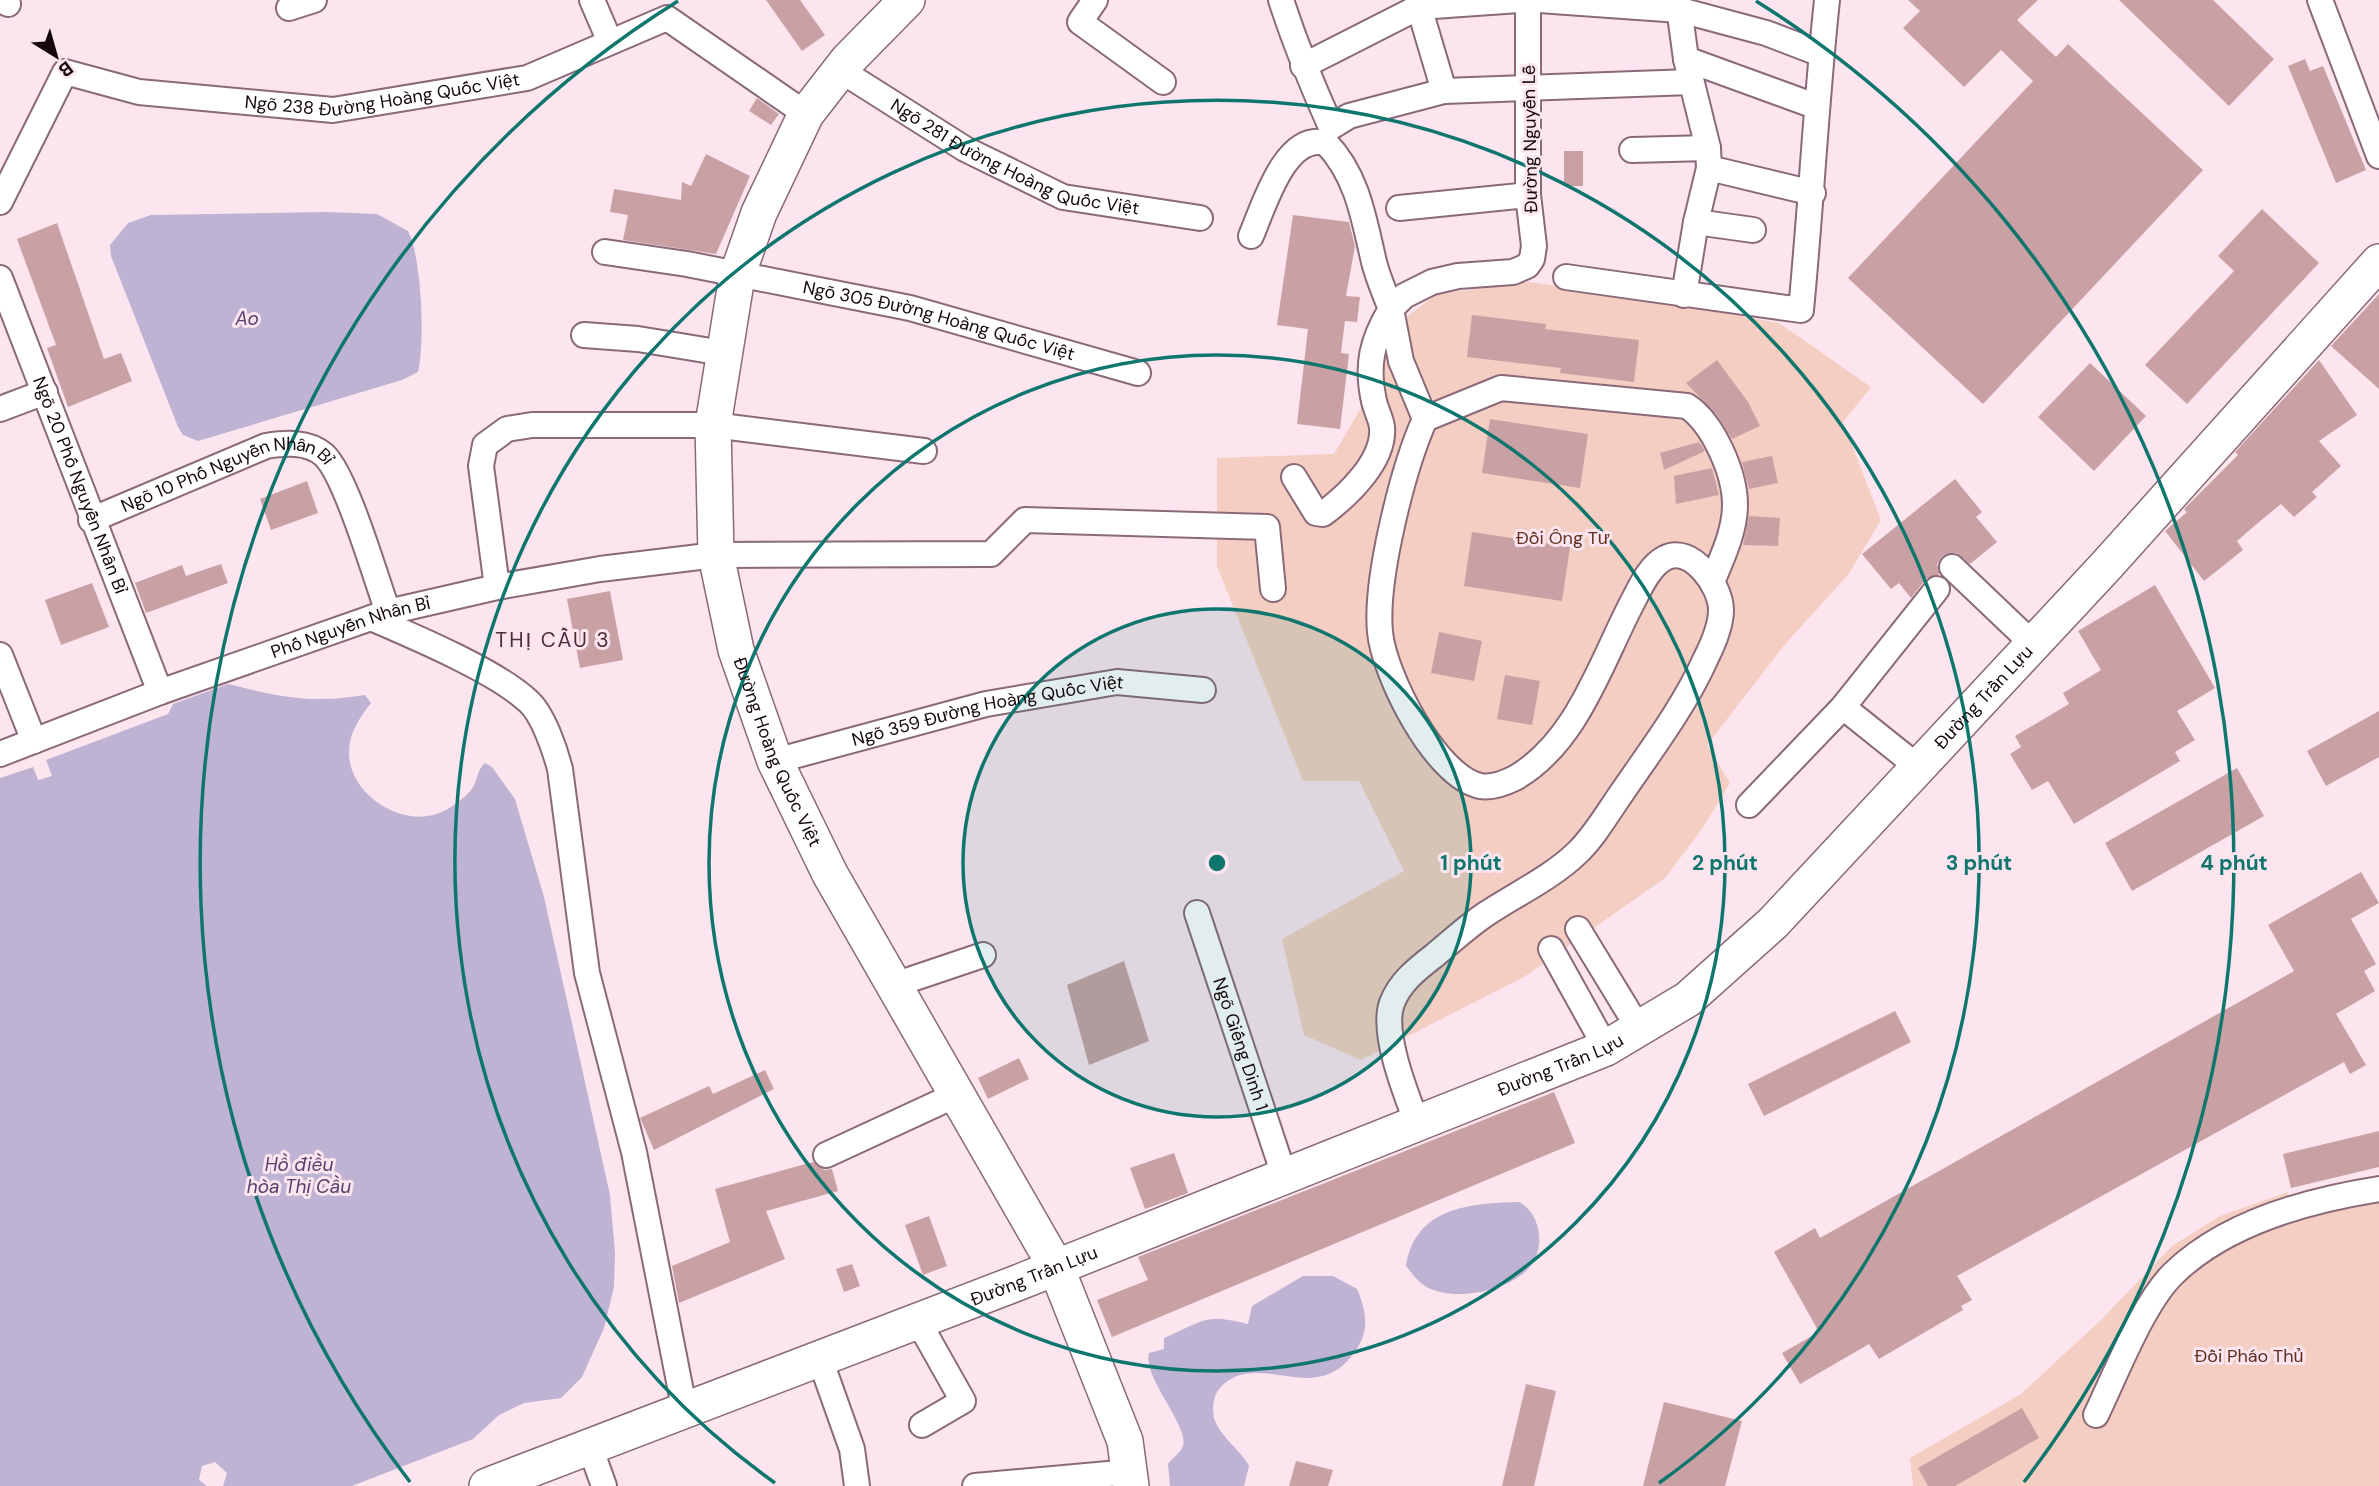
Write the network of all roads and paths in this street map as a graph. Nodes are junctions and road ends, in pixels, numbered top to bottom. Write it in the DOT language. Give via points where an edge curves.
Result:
graph roads {
  1 [pos="314,0"];
  2 [pos="592,0"];
  3 [pos="908,0"];
  4 [pos="1095,0"];
  5 [pos="1519,0"];
  6 [pos="1528,0"];
  7 [pos="1539,0"];
  8 [pos="1827,0"];
  9 [pos="2320,0"];
  10 [pos="1283,1"];
  11 [pos="1418,4"];
  12 [pos="1679,5"];
  13 [pos="289,8"];
  14 [pos="610,42"];
  15 [pos="1821,54"];
  16 [pos="1303,66"];
  17 [pos="1689,70"];
  18 [pos="840,71"];
  19 [pos="1163,82"];
  20 [pos="1528,87"];
  21 [pos="1444,91"];
  22 [pos="1815,106"];
  23 [pos="806,114"];
  24 [pos="1632,150"];
  25 [pos="2379,156"];
  26 [pos="1708,158"];
  27 [pos="8,167"];
  28 [pos="1813,193"];
  29 [pos="1528,195"];
  30 [pos="0,202"];
  31 [pos="1399,208"];
  32 [pos="1200,218"];
  33 [pos="1696,222"];
  34 [pos="1752,230"];
  35 [pos="1251,236"];
  36 [pos="605,252"];
  37 [pos="2379,262"];
  38 [pos="737,276"];
  39 [pos="1566,277"];
  40 [pos="0,278"];
  41 [pos="1684,295"];
  42 [pos="1391,309"];
  43 [pos="584,335"];
  44 [pos="723,353"];
  45 [pos="1138,373"];
  46 [pos="45,392"];
  47 [pos="0,409"];
  48 [pos="1425,419"];
  49 [pos="713,425"];
  50 [pos="924,451"];
  51 [pos="1294,477"];
  52 [pos="91,520"];
  53 [pos="716,555"];
  54 [pos="1952,567"];
  55 [pos="1712,582"];
  56 [pos="497,587"];
  57 [pos="1273,589"];
  58 [pos="1937,589"];
  59 [pos="379,615"];
  60 [pos="2033,643"];
  61 [pos="0,655"];
  62 [pos="1203,690"];
  63 [pos="160,692"];
  64 [pos="1843,707"];
  65 [pos="34,741"];
  66 [pos="0,754"];
  67 [pos="775,761"];
  68 [pos="1918,767"];
  69 [pos="1749,805"];
  70 [pos="1197,914"];
  71 [pos="1578,929"];
  72 [pos="1551,949"];
  73 [pos="983,955"];
  74 [pos="894,985"];
  75 [pos="1639,1029"];
  76 [pos="1606,1048"];
  77 [pos="958,1094"];
  78 [pos="1417,1123"];
  79 [pos="825,1155"];
  80 [pos="1284,1175"];
  81 [pos="2379,1189"];
  82 [pos="1056,1267"];
  83 [pos="918,1321"];
  84 [pos="820,1359"];
  85 [pos="685,1412"];
  86 [pos="2096,1415"];
  87 [pos="922,1426"];
  88 [pos="590,1447"];
  89 [pos="1130,1479"];
  90 [pos="487,1486"];
  91 [pos="604,1486"];
  92 [pos="857,1486"];
  93 [pos="975,1486"];
  1 -- 13 [label="street"];
  2 -- 14 [label="street"];
  3 -- 18 [label="main road, Đường Hoàng Quốc Việt"];
  4 -- 19 [label="street" via="1080,22"];
  5 -- 11 [label="street"];
  6 -- 20 [label="street, Đường Nguyễn Lễ"];
  7 -- 12 [label="street"];
  8 -- 15 [label="street"];
  9 -- 25 [label="street"];
  10 -- 16 [label="street"];
  11 -- 16 [label="street"];
  11 -- 21 [label="street"];
  12 -- 15 [label="street"];
  12 -- 17 [label="street"];
  14 -- 23 [label="street, Ngõ 238 Đường Hoàng Quốc Việt" via="667,18"];
  14 -- 27 [label="street, Ngõ 238 Đường Hoàng Quốc Việt" via="527,78 333,110 139,92 65,72"];
  15 -- 22 [label="street"];
  16 -- 21 [label="street" via="1331,127 1349,116"];
  17 -- 20 [label="street"];
  17 -- 22 [label="street"];
  17 -- 26 [label="street"];
  18 -- 23 [label="main road, Đường Hoàng Quốc Việt"];
  18 -- 32 [label="street, Ngõ 281 Đường Hoàng Quốc Việt" via="965,149 1063,197"];
  20 -- 21 [label="street"];
  20 -- 29 [label="street, Đường Nguyễn Lễ"];
  22 -- 28 [label="street"];
  23 -- 38 [label="main road, Đường Hoàng Quốc Việt" via="759,214"];
  24 -- 26 [label="street"];
  26 -- 28 [label="street"];
  26 -- 33 [label="street"];
  27 -- 30 [label="street, Ngõ 238 Đường Hoàng Quốc Việt"];
  28 -- 41 [label="street" via="1801,310"];
  29 -- 31 [label="street"];
  29 -- 42 [label="street, Đường Nguyễn Lễ" via="1534,246 1527,266 1513,272 1432,282 1404,296"];
  33 -- 34 [label="street"];
  33 -- 41 [label="street"];
  35 -- 42 [label="street" via="1284,163 1304,145 1315,140 1326,143 1357,195"];
  36 -- 38 [label="street, Ngõ 305 Đường Hoàng Quốc Việt"];
  37 -- 60 [label="main road, Đường Trần Lựu"];
  38 -- 44 [label="main road, Đường Hoàng Quốc Việt"];
  38 -- 45 [label="street, Ngõ 305 Đường Hoàng Quốc Việt" via="910,308"];
  39 -- 41 [label="street"];
  40 -- 46 [label="street, Ngõ 20 Phố Nguyễn Nhân Bỉ"];
  42 -- 48 [label="street" via="1401,361"];
  42 -- 51 [label="street" via="1370,356 1382,428 1372,463 1323,514 1316,513"];
  43 -- 44 [label="street"];
  44 -- 49 [label="main road, Đường Hoàng Quốc Việt"];
  46 -- 47 [label="street"];
  46 -- 52 [label="street, Ngõ 20 Phố Nguyễn Nhân Bỉ"];
  48 -- 55 [label="street" via="1501,388 1687,406 1711,429 1735,506"];
  48 -- 55 [label="street" via="1385,560 1380,633 1412,714 1436,754 1465,779 1482,787 1498,785 1556,746 1639,591 1666,556 1687,557"];
  49 -- 50 [label="street"];
  49 -- 53 [label="main road, Đường Hoàng Quốc Việt"];
  49 -- 56 [label="street" via="506,429 485,445 481,466"];
  52 -- 59 [label="street, Ngõ 10 Phố Nguyễn Nhân Bỉ" via="266,446 300,445 323,454 341,483"];
  52 -- 63 [label="street, Ngõ 20 Phố Nguyễn Nhân Bỉ"];
  53 -- 56 [label="street, Phố Nguyễn Nhân Bỉ"];
  53 -- 57 [label="street, Phố Nguyễn Nhân Bỉ" via="991,554 1025,520 1267,527"];
  53 -- 67 [label="main road, Đường Hoàng Quốc Việt" via="740,662"];
  54 -- 60 [label="street"];
  55 -- 78 [label="street" via="1721,610 1702,668 1672,721 1591,836 1562,865 1462,932 1396,993 1388,1027"];
  56 -- 59 [label="street, Phố Nguyễn Nhân Bỉ"];
  58 -- 64 [label="street"];
  59 -- 63 [label="street, Phố Nguyễn Nhân Bỉ"];
  59 -- 85 [label="street" via="530,702 552,741 562,780 587,973 634,1152"];
  60 -- 68 [label="main road, Đường Trần Lựu"];
  61 -- 65 [label="street"];
  62 -- 67 [label="street, Ngõ 359 Đường Hoàng Quốc Việt" via="1117,682 986,704"];
  63 -- 65 [label="street, Phố Nguyễn Nhân Bỉ"];
  64 -- 68 [label="street"];
  64 -- 69 [label="street"];
  65 -- 66 [label="street, Phố Nguyễn Nhân Bỉ"];
  67 -- 74 [label="main road, Đường Hoàng Quốc Việt" via="830,874"];
  68 -- 75 [label="main road, Đường Trần Lựu" via="1773,923 1688,999"];
  70 -- 80 [label="street, Ngõ Giếng Dinh 1"];
  71 -- 75 [label="street"];
  72 -- 76 [label="street"];
  73 -- 74 [label="street"];
  74 -- 77 [label="main road, Đường Hoàng Quốc Việt"];
  75 -- 76 [label="main road, Đường Trần Lựu"];
  76 -- 78 [label="main road, Đường Trần Lựu"];
  77 -- 79 [label="street"];
  77 -- 82 [label="main road, Đường Hoàng Quốc Việt"];
  78 -- 80 [label="main road, Đường Trần Lựu"];
  80 -- 82 [label="main road, Đường Trần Lựu"];
  81 -- 86 [label="street" via="2255,1223 2180,1268 2151,1305"];
  82 -- 83 [label="main road, Đường Trần Lựu"];
  82 -- 89 [label="main road, Đường Hoàng Quốc Việt" via="1125,1441"];
  83 -- 84 [label="main road, Đường Trần Lựu"];
  83 -- 87 [label="street" via="963,1401"];
  84 -- 85 [label="main road, Đường Trần Lựu"];
  84 -- 92 [label="street" via="852,1449"];
  85 -- 88 [label="main road, Đường Trần Lựu"];
  88 -- 90 [label="main road, Đường Trần Lựu"];
  88 -- 91 [label="street"];
  89 -- 93 [label="street"];
}
